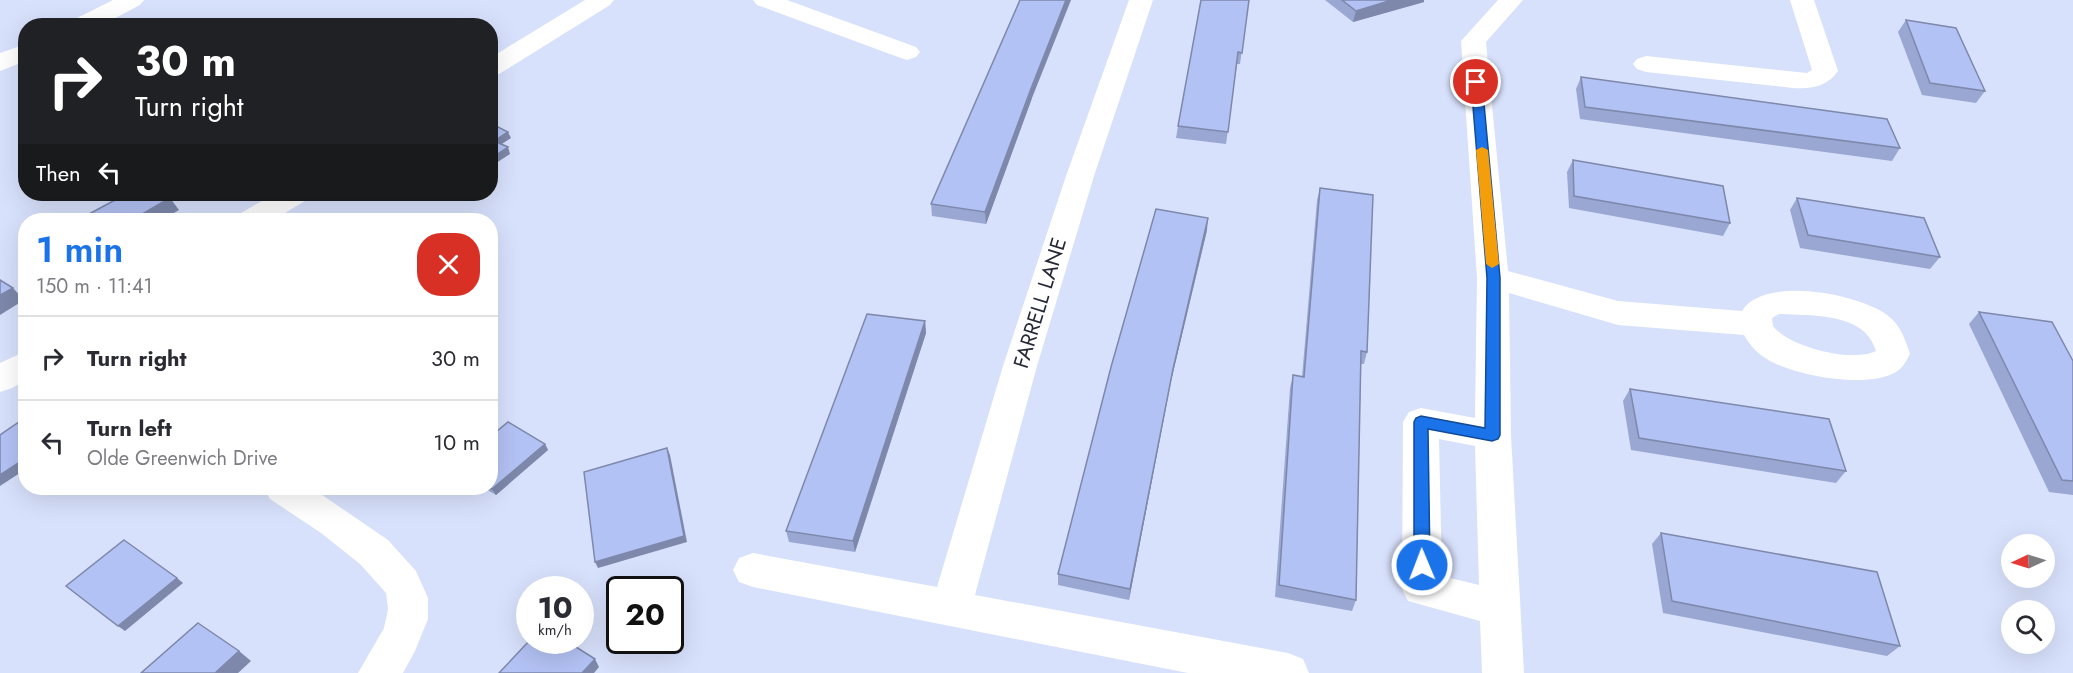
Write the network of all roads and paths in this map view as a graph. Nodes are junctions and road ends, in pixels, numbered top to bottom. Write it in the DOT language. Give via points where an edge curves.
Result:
graph roads {
  1 [pos="132,0"];
  2 [pos="602,0"];
  3 [pos="765,0"];
  4 [pos="1141,0"];
  5 [pos="1511,0"];
  6 [pos="1802,0"];
  7 [pos="96,18"];
  8 [pos="907,52"];
  9 [pos="18,55"];
  10 [pos="0,63"];
  11 [pos="498,64"];
  12 [pos="1646,64"];
  13 [pos="283,201"];
  14 [pos="264,213"];
  15 [pos="1493,278"];
  16 [pos="1754,324"];
  17 [pos="18,368"];
  18 [pos="0,379"];
  19 [pos="1492,435"];
  20 [pos="293,495"];
  21 [pos="753,570"];
  22 [pos="1500,608"];
  23 [pos="951,609"];
  24 [pos="379,673"];
  25 [pos="1288,673"];
  26 [pos="1503,673"];
  1 -- 7 [label="street"];
  2 -- 11 [label="street"];
  3 -- 8 [label="street"];
  4 -- 23 [label="street, FARRELL LANE" via="1027,344"];
  5 -- 15 [label="street" via="1473,41"];
  6 -- 12 [label="street" via="1825,71 1820,77 1793,80"];
  9 -- 10 [label="street"];
  13 -- 14 [label="street"];
  15 -- 16 [label="street" via="1618,313"];
  15 -- 19 [label="street"];
  17 -- 18 [label="street"];
  19 -- 22 [label="street"];
  19 -- 22 [label="street" via="1421,422 1422,589"];
  20 -- 24 [label="street" via="374,551 402,581 408,598 406,625 397,648"];
  21 -- 23 [label="street"];
  22 -- 26 [label="street"];
  23 -- 25 [label="street"];
}
